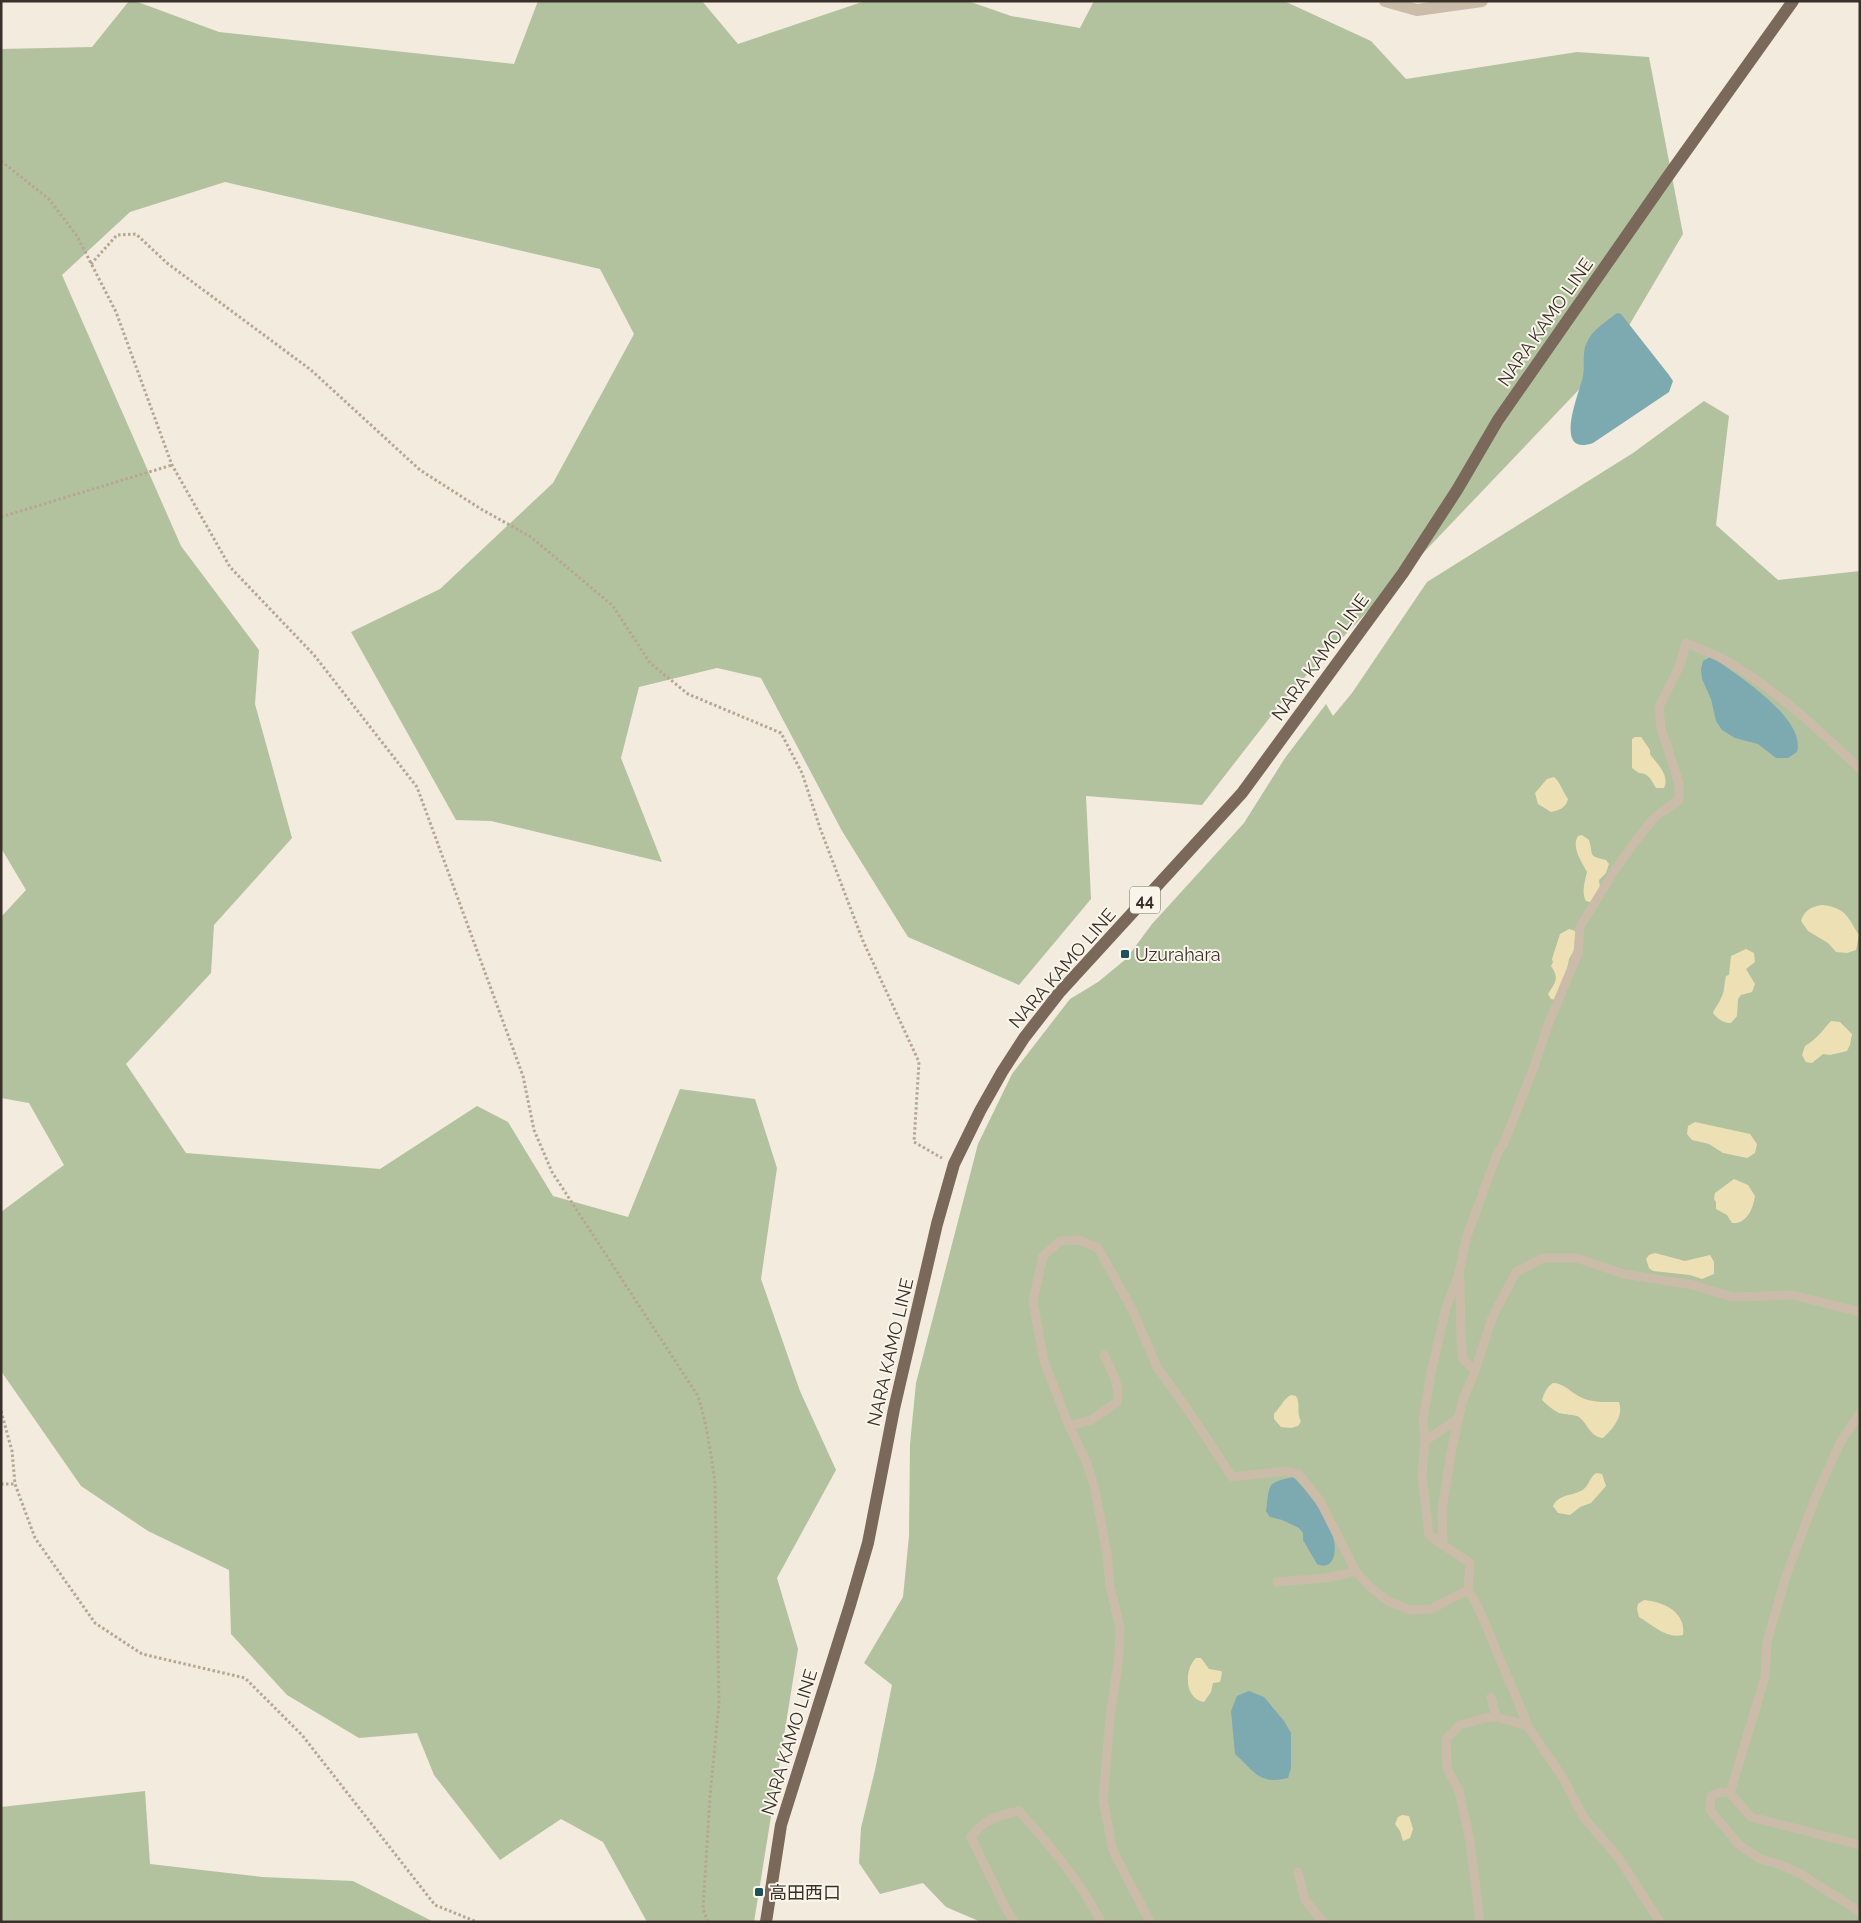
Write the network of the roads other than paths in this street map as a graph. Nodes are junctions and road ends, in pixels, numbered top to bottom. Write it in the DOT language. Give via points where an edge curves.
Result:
graph roads {
  1 [pos="1385,1"];
  2 [pos="1482,1"];
  3 [pos="1793,1"];
  4 [pos="1860,769"];
  5 [pos="1459,1273"];
  6 [pos="1860,1312"];
  7 [pos="1104,1355"];
  8 [pos="1475,1371"];
  9 [pos="1860,1413"];
  10 [pos="1459,1418"];
  11 [pos="1069,1426"];
  12 [pos="1425,1441"];
  13 [pos="1443,1544"];
  14 [pos="1356,1572"];
  15 [pos="1277,1582"];
  16 [pos="1468,1590"];
  17 [pos="1490,1697"];
  18 [pos="1496,1717"];
  19 [pos="1529,1728"];
  20 [pos="1730,1793"];
  21 [pos="1860,1845"];
  22 [pos="1298,1872"];
  23 [pos="1860,1912"];
  24 [pos="766,1922"];
  25 [pos="1014,1922"];
  26 [pos="1101,1922"];
  27 [pos="1150,1922"];
  28 [pos="1323,1922"];
  29 [pos="1480,1922"];
  30 [pos="1660,1922"];
  1 -- 2 [label="street" via="1417,10"];
  3 -- 24 [label="main road, NARA KAMO LINE / 44" via="1498,420 1403,573 1242,793 1058,993 1002,1072 954,1164 937,1224 894,1409 868,1543 781,1825"];
  4 -- 5 [label="lane" via="1809,720 1760,682 1720,657 1686,643 1680,665 1659,706 1662,728 1679,783 1679,800 1655,817 1633,844 1580,927 1578,952 1497,1154 1466,1239"];
  5 -- 8 [label="lane" via="1463,1359"];
  5 -- 12 [label="lane" via="1446,1308 1431,1373 1423,1420"];
  6 -- 8 [label="lane" via="1793,1295 1732,1297 1693,1286 1624,1274 1578,1258 1542,1258 1516,1272 1492,1318"];
  7 -- 11 [label="lane" via="1119,1393 1117,1402 1091,1420"];
  8 -- 10 [label="lane"];
  9 -- 20 [label="lane" via="1840,1443 1824,1478 1786,1576 1767,1642 1765,1677"];
  10 -- 12 [label="lane"];
  10 -- 13 [label="lane" via="1442,1510"];
  11 -- 14 [label="lane" via="1044,1361 1033,1301 1044,1256 1060,1241 1079,1240 1098,1248 1133,1310 1157,1368 1232,1477 1285,1471 1299,1474 1320,1501"];
  11 -- 27 [label="lane" via="1094,1485 1120,1628 1103,1800 1113,1851"];
  12 -- 13 [label="lane" via="1422,1475 1429,1535"];
  13 -- 16 [label="lane" via="1470,1562"];
  14 -- 15 [label="lane"];
  14 -- 16 [label="lane" via="1388,1601 1410,1610 1432,1608"];
  16 -- 19 [label="lane"];
  17 -- 18 [label="lane"];
  18 -- 19 [label="lane"];
  18 -- 29 [label="lane" via="1460,1725 1446,1739 1447,1768 1459,1791 1470,1841"];
  19 -- 30 [label="lane" via="1563,1778 1584,1818 1618,1857"];
  20 -- 21 [label="lane" via="1752,1817"];
  20 -- 23 [label="lane" via="1720,1792 1711,1796 1710,1810 1739,1845 1760,1859 1801,1874"];
  22 -- 28 [label="lane" via="1305,1900"];
  25 -- 26 [label="lane" via="971,1837 976,1829 993,1818 1019,1811 1052,1847"];
}
